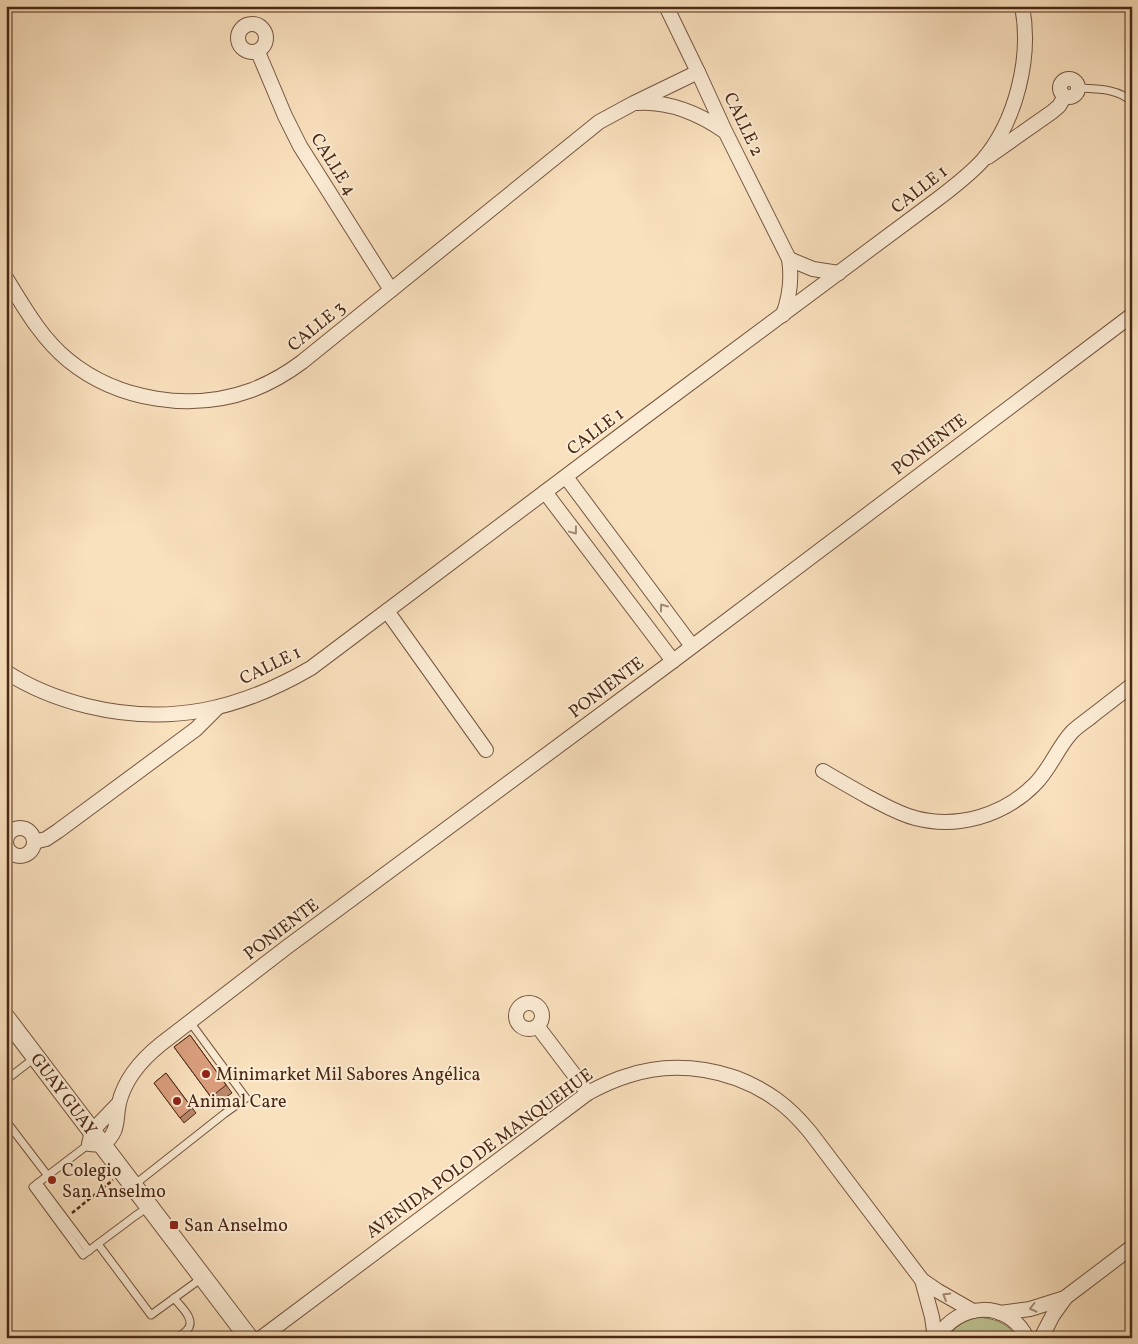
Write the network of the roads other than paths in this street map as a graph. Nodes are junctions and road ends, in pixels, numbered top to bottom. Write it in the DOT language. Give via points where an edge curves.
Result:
graph roads {
  1 [pos="666,6"];
  2 [pos="1022,6"];
  3 [pos="258,52"];
  4 [pos="698,72"];
  5 [pos="1078,88"];
  6 [pos="1132,102"];
  7 [pos="634,103"];
  8 [pos="725,131"];
  9 [pos="981,162"];
  10 [pos="789,259"];
  11 [pos="839,273"];
  12 [pos="6,278"];
  13 [pos="391,290"];
  14 [pos="783,315"];
  15 [pos="1132,315"];
  16 [pos="566,477"];
  17 [pos="545,492"];
  18 [pos="387,611"];
  19 [pos="692,646"];
  20 [pos="673,661"];
  21 [pos="6,672"];
  22 [pos="1132,685"];
  23 [pos="217,708"];
  24 [pos="486,750"];
  25 [pos="823,772"];
  26 [pos="34,842"];
  27 [pos="6,1018"];
  28 [pos="190,1022"];
  29 [pos="538,1026"];
  30 [pos="6,1035"];
  31 [pos="32,1060"];
  32 [pos="6,1080"];
  33 [pos="588,1093"];
  34 [pos="6,1121"];
  35 [pos="95,1140"];
  36 [pos="48,1176"];
  37 [pos="38,1183"];
  38 [pos="133,1185"];
  39 [pos="145,1209"];
  40 [pos="98,1244"];
  41 [pos="1132,1247"];
  42 [pos="88,1251"];
  43 [pos="199,1280"];
  44 [pos="922,1280"];
  45 [pos="174,1298"];
  46 [pos="1066,1298"];
  47 [pos="972,1311"];
  48 [pos="1000,1313"];
  49 [pos="177,1338"];
  50 [pos="237,1338"];
  51 [pos="248,1338"];
  52 [pos="261,1338"];
  53 [pos="936,1338"];
  54 [pos="1027,1338"];
  55 [pos="1041,1338"];
  1 -- 4 [label="street, CALLE 2"];
  2 -- 9 [label="street, CALLE 1" via="1025,42 1016,95 994,146"];
  3 -- 13 [label="street, CALLE 4" via="300,146"];
  4 -- 7 [label="street, CALLE 3"];
  4 -- 8 [label="street, CALLE 2"];
  5 -- 6 [label="lane" via="1111,90"];
  5 -- 9 [label="street, CALLE 1" via="1074,96 1065,96 1052,112"];
  7 -- 8 [label="street, CALLE 3" via="681,108"];
  7 -- 13 [label="street, CALLE 3" via="592,128"];
  8 -- 10 [label="street, CALLE 2"];
  9 -- 11 [label="street, CALLE 1"];
  10 -- 11 [label="street" via="813,269"];
  10 -- 14 [label="street, CALLE 2" via="790,286"];
  11 -- 14 [label="street, CALLE 1"];
  12 -- 13 [label="street, CALLE 3" via="42,333 77,367 132,394 184,401 240,394 266,385 302,362"];
  14 -- 16 [label="street, CALLE 1"];
  15 -- 19 [label="street, PONIENTE"];
  16 -- 17 [label="street, CALLE 1"];
  19 -- 16 [label="street, one-way"];
  17 -- 18 [label="street, CALLE 1"];
  17 -- 20 [label="street, one-way"];
  18 -- 23 [label="street, CALLE 1" via="296,676"];
  18 -- 24 [label="street"];
  19 -- 20 [label="street, PONIENTE"];
  20 -- 28 [label="street, PONIENTE"];
  21 -- 23 [label="street, CALLE 1" via="66,700 100,709 168,715"];
  22 -- 25 [label="street" via="1072,732 1048,770 1029,791 985,816 951,822 915,818 897,812"];
  23 -- 26 [label="street, CALLE 1" via="196,729 58,832"];
  27 -- 31 [label="street, GUAY GUAY"];
  28 -- 35 [label="street, PONIENTE" via="136,1067 119,1104"];
  28 -- 38 [label="lane" via="246,1098"];
  29 -- 33 [label="street"];
  30 -- 31 [label="street, GUAY GUAY"];
  31 -- 32 [label="lane"];
  31 -- 35 [label="street, GUAY GUAY"];
  33 -- 44 [label="street, AVENIDA POLO DE MANQUEHUE" via="628,1075 663,1068 711,1071 755,1086 778,1100 799,1119"];
  33 -- 52 [label="street, AVENIDA POLO DE MANQUEHUE"];
  34 -- 36 [label="lane"];
  35 -- 36 [label="lane"];
  35 -- 38 [label="street, GUAY GUAY"];
  35 -- 39 [label="street, GUAY GUAY"];
  36 -- 37 [label="lane"];
  37 -- 42 [label="lane"];
  37 -- 42 [label="lane" via="33,1187 68,1236 83,1255"];
  38 -- 39 [label="street, GUAY GUAY"];
  39 -- 40 [label="lane"];
  39 -- 43 [label="street, GUAY GUAY"];
  40 -- 42 [label="lane"];
  40 -- 45 [label="lane" via="151,1315"];
  41 -- 46 [label="street"];
  43 -- 45 [label="lane"];
  43 -- 50 [label="street, GUAY GUAY"];
  43 -- 51 [label="street, GUAY GUAY"];
  47 -- 44 [label="street, AVENIDA POLO DE MANQUEHUE, one-way"];
  44 -- 53 [label="street, AVENIDA POLO DE MANQUEHUE"];
  45 -- 49 [label="lane" via="190,1322 188,1330"];
  46 -- 48 [label="street, one-way" via="1030,1309"];
  46 -- 55 [label="street"];
  47 -- 48 [label="street"];
  47 -- 53 [label="street" via="952,1320"];
  48 -- 54 [label="street" via="1018,1325"];
}
